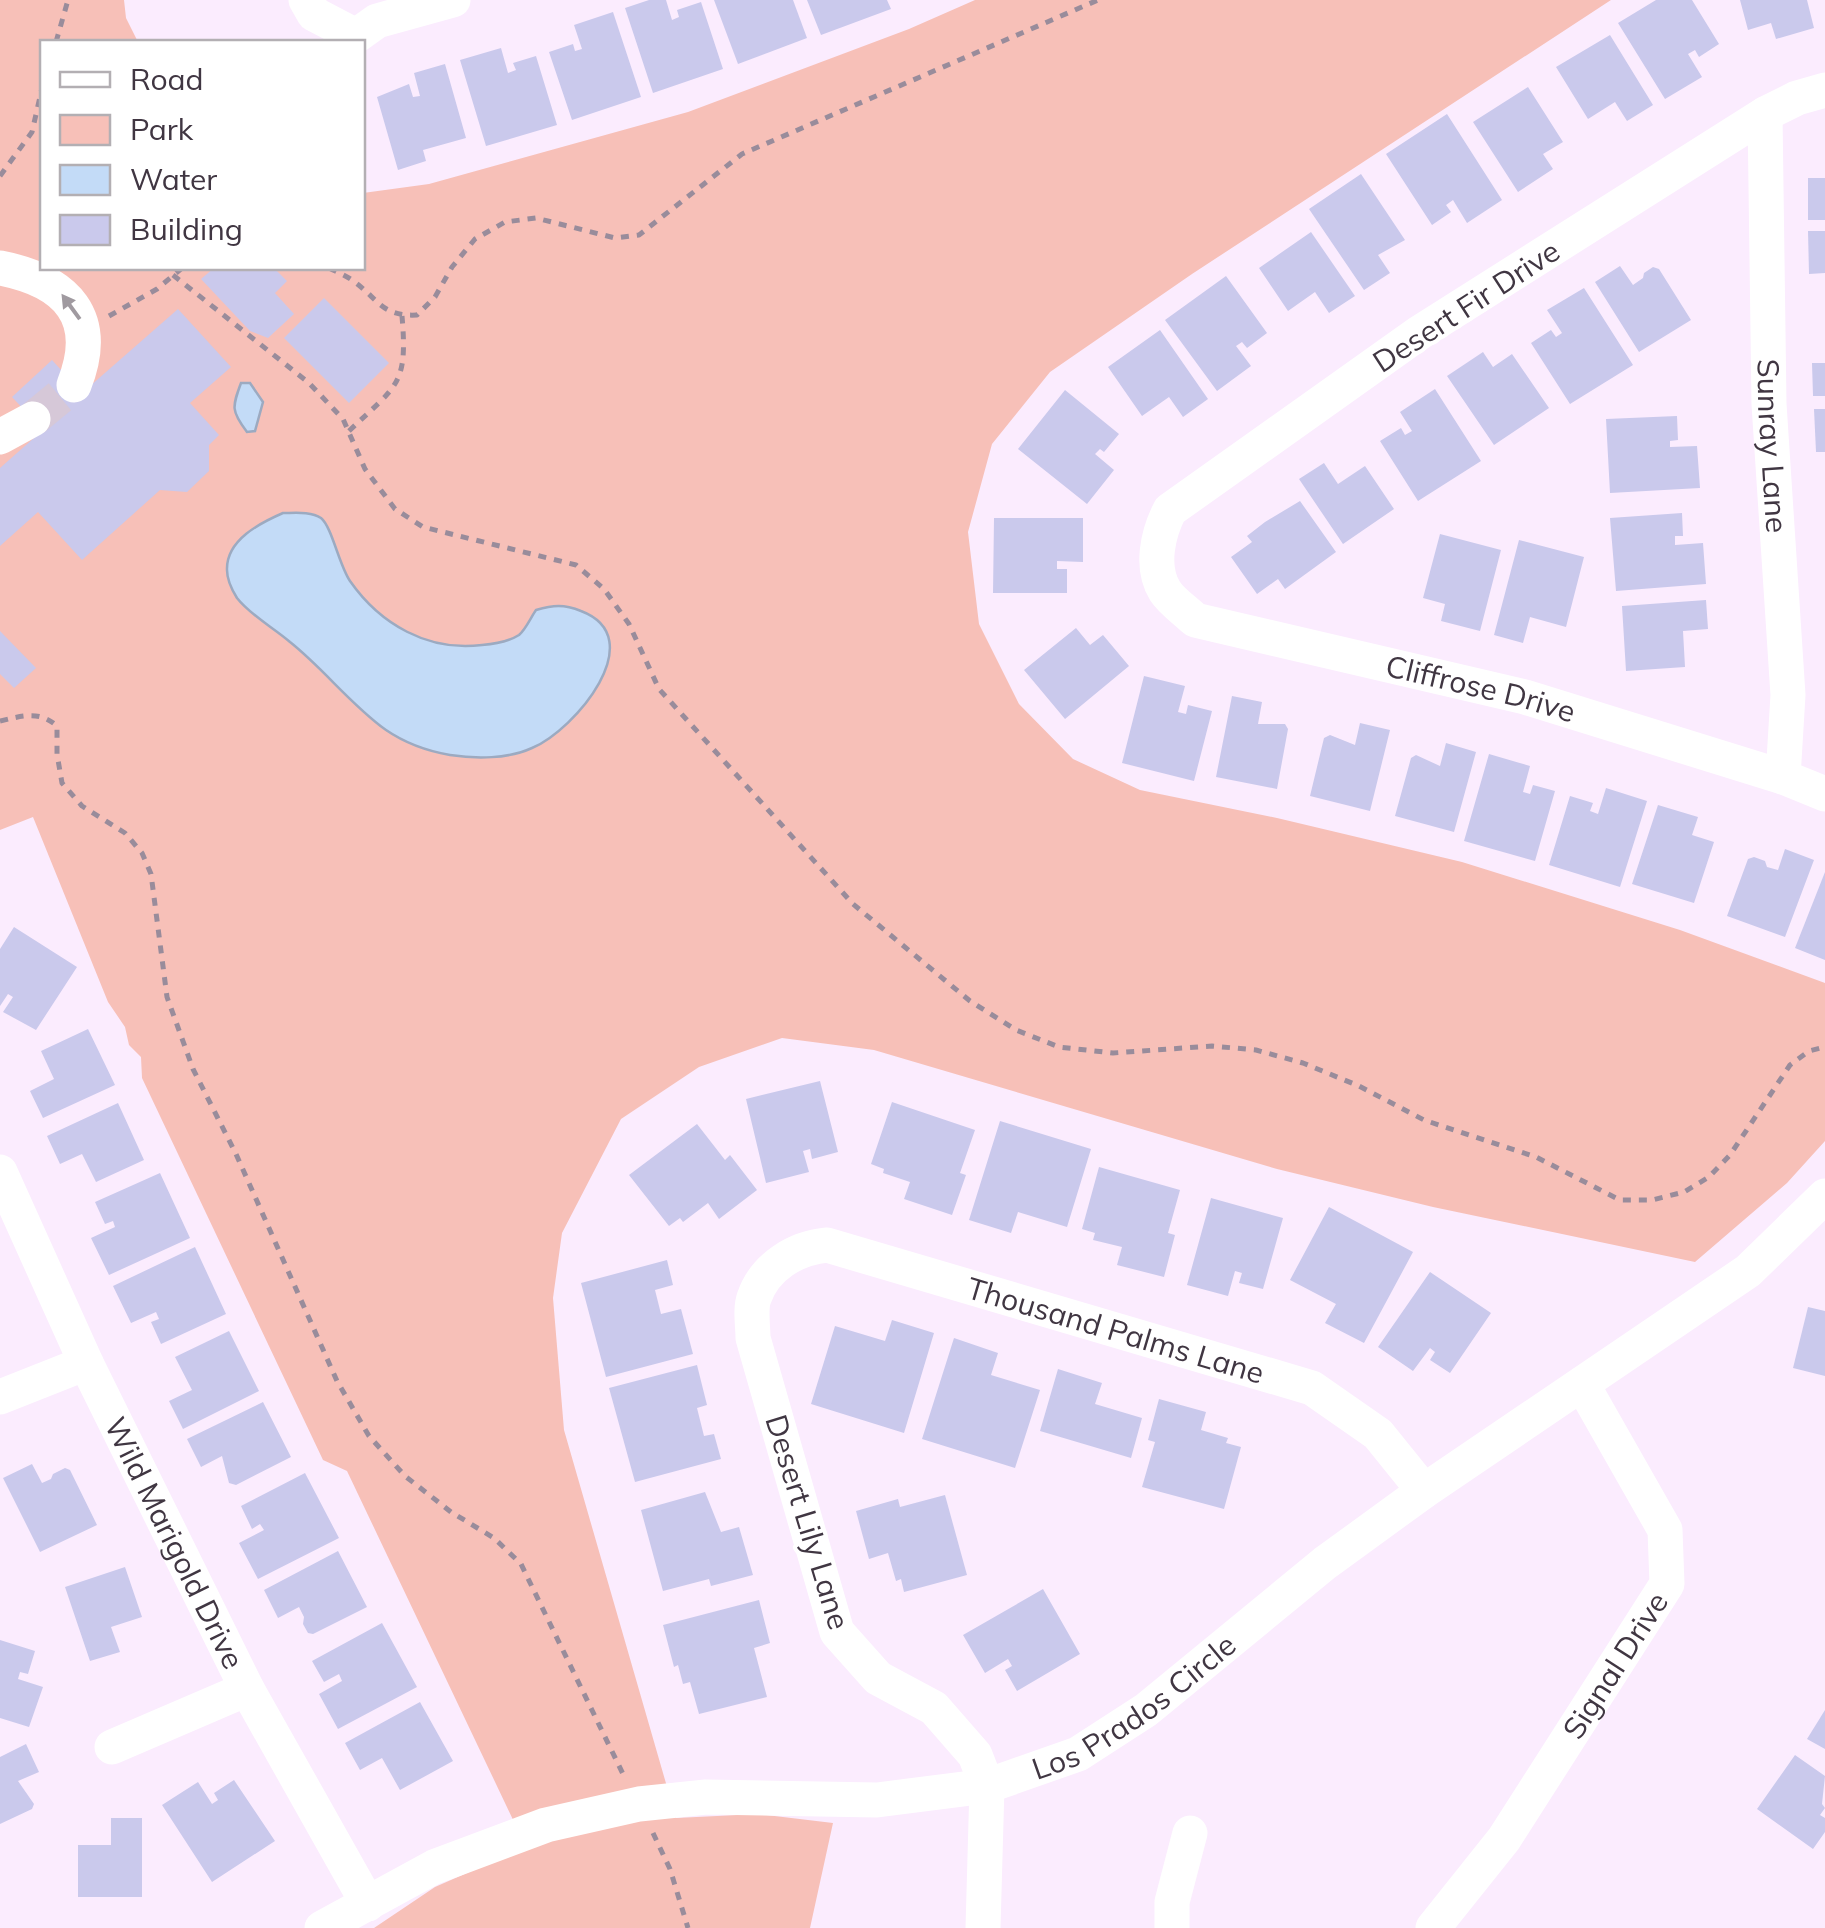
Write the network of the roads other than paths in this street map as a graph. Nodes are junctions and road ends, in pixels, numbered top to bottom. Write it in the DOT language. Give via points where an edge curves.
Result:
graph roads {
  1 [pos="453,0"];
  2 [pos="310,7"];
  3 [pos="1825,90"];
  4 [pos="1765,114"];
  5 [pos="0,268"];
  6 [pos="74,384"];
  7 [pos="33,420"];
  8 [pos="0,437"];
  9 [pos="1157,568"];
  10 [pos="1784,777"];
  11 [pos="1825,794"];
  12 [pos="0,1172"];
  13 [pos="1825,1196"];
  14 [pos="776,1264"];
  15 [pos="86,1363"];
  16 [pos="1582,1384"];
  17 [pos="0,1397"];
  18 [pos="1424,1491"];
  19 [pos="247,1688"];
  20 [pos="112,1747"];
  21 [pos="987,1786"];
  22 [pos="1190,1832"];
  23 [pos="368,1904"];
  24 [pos="322,1928"];
  25 [pos="983,1928"];
  26 [pos="1172,1928"];
  27 [pos="1433,1928"];
  1 -- 2 [label="street" via="377,21 356,36"];
  3 -- 4 [label="street, Desert Fir Drive"];
  4 -- 9 [label="street, Desert Fir Drive" via="1418,333 1170,510 1160,529"];
  4 -- 10 [label="street, Sunray Lane" via="1769,404 1788,696"];
  6 -- 5 [label="street, one-way" via="84,361 85,329 74,306 54,286"];
  7 -- 8 [label="street"];
  9 -- 10 [label="street, Cliffrose Drive" via="1165,591 1196,620 1524,697"];
  10 -- 11 [label="street, Cliffrose Drive"];
  12 -- 15 [label="street, Wild Marigold Drive"];
  13 -- 16 [label="street, Los Prados Circle" via="1748,1270"];
  14 -- 18 [label="street, Thousand Palms Lane" via="828,1245 1312,1388 1378,1434"];
  14 -- 21 [label="street, Desert Lily Lane" via="753,1299 753,1338 837,1632 878,1678 934,1708 976,1755"];
  15 -- 17 [label="street"];
  15 -- 19 [label="street, Wild Marigold Drive"];
  16 -- 18 [label="street, Los Prados Circle"];
  16 -- 27 [label="street, Signal Drive" via="1665,1530 1667,1584 1504,1840"];
  18 -- 21 [label="street, Los Prados Circle" via="1146,1710 1078,1754"];
  19 -- 20 [label="street"];
  19 -- 23 [label="street, Wild Marigold Drive"];
  21 -- 23 [label="street, Los Prados Circle" via="877,1800 706,1797 639,1804 546,1825 434,1867"];
  21 -- 25 [label="street"];
  22 -- 26 [label="street"];
  23 -- 24 [label="street, Los Prados Circle"];
}
